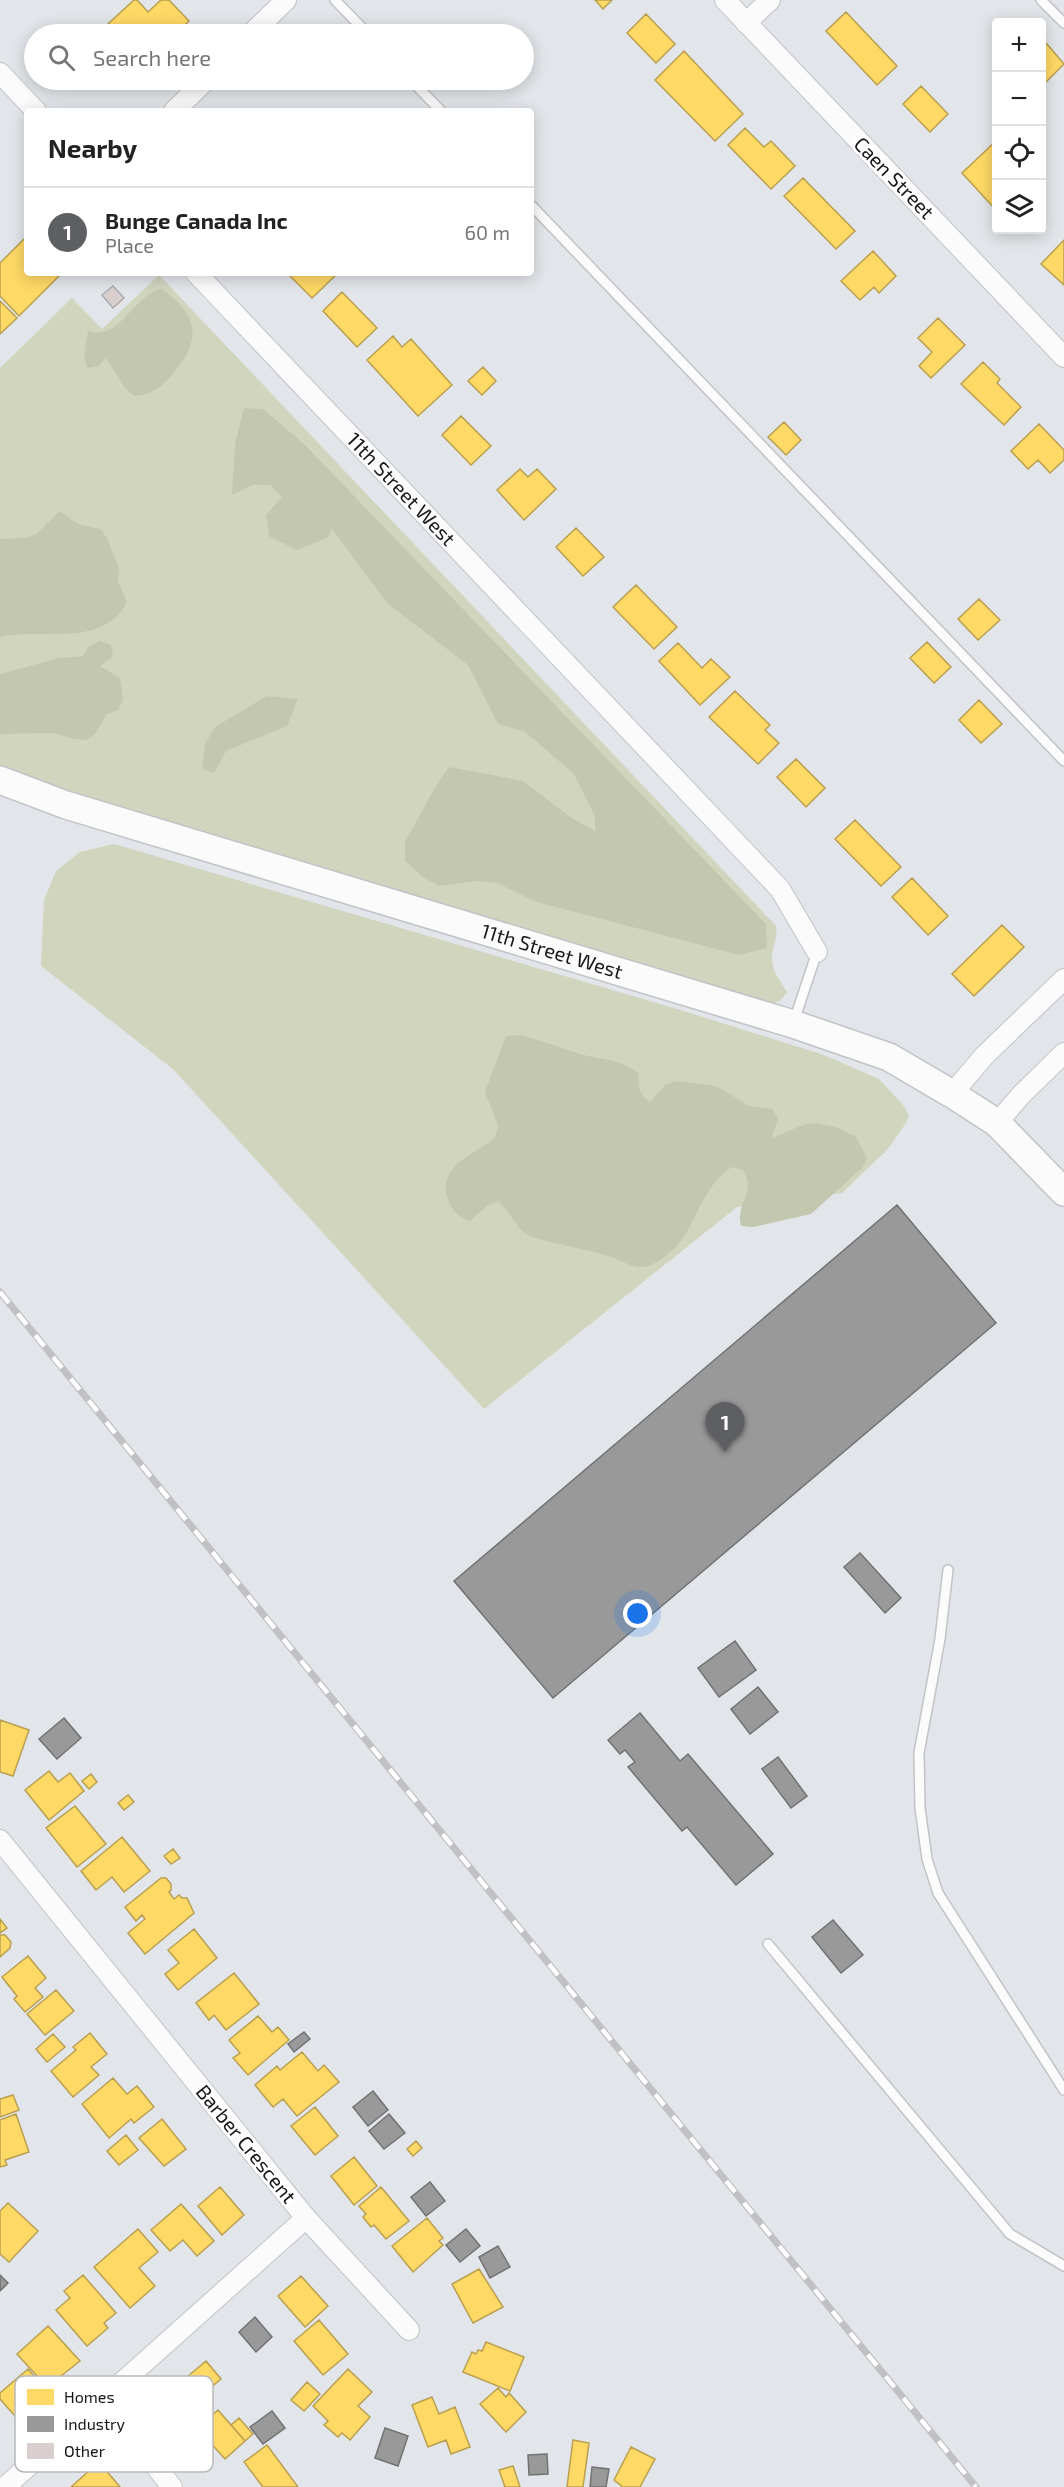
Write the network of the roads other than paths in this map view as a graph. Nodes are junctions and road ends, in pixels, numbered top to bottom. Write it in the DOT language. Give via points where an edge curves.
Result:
graph roads {
  1 [pos="286,0"];
  2 [pos="334,0"];
  3 [pos="725,0"];
  4 [pos="770,0"];
  5 [pos="1041,0"];
  6 [pos="746,23"];
  7 [pos="261,24"];
  8 [pos="358,24"];
  9 [pos="1064,24"];
  10 [pos="0,73"];
  11 [pos="196,90"];
  12 [pos="421,90"];
  13 [pos="33,108"];
  14 [pos="177,108"];
  15 [pos="438,108"];
  16 [pos="534,208"];
  17 [pos="199,276"];
  18 [pos="1064,357"];
  19 [pos="1064,761"];
  20 [pos="0,780"];
  21 [pos="817,952"];
  22 [pos="1064,979"];
  23 [pos="793,1024"];
  24 [pos="1064,1053"];
  25 [pos="952,1094"];
  26 [pos="997,1123"];
  27 [pos="1064,1192"];
  28 [pos="948,1570"];
  29 [pos="0,1840"];
  30 [pos="768,1944"];
  31 [pos="1064,2090"];
  32 [pos="306,2218"];
  33 [pos="1064,2266"];
  34 [pos="409,2330"];
  35 [pos="130,2376"];
  36 [pos="22,2472"];
  37 [pos="160,2472"];
  38 [pos="5,2487"];
  39 [pos="172,2487"];
  1 -- 7 [label="street"];
  2 -- 8 [label="lane"];
  3 -- 6 [label="street, Caen Street"];
  4 -- 6 [label="street"];
  5 -- 9 [label="lane"];
  6 -- 18 [label="street, Caen Street"];
  10 -- 13 [label="street"];
  11 -- 14 [label="street"];
  12 -- 15 [label="lane"];
  16 -- 19 [label="lane"];
  17 -- 21 [label="street, 11th Street West" via="780,889"];
  20 -- 23 [label="main road, 11th Street West" via="66,805"];
  21 -- 23 [label="lane"];
  22 -- 25 [label="street" via="984,1056"];
  23 -- 25 [label="main road, 11th Street West" via="890,1057"];
  24 -- 26 [label="street"];
  25 -- 26 [label="main road, 11th Street West"];
  26 -- 27 [label="main road, 11th Street West"];
  28 -- 31 [label="lane" via="919,1753 920,1808 927,1859 938,1893"];
  29 -- 32 [label="street, Barber Crescent"];
  30 -- 33 [label="lane" via="1010,2234"];
  32 -- 34 [label="street"];
  32 -- 35 [label="street, Barber Crescent"];
  36 -- 38 [label="street, Barber Crescent"];
  37 -- 39 [label="street"];
}
